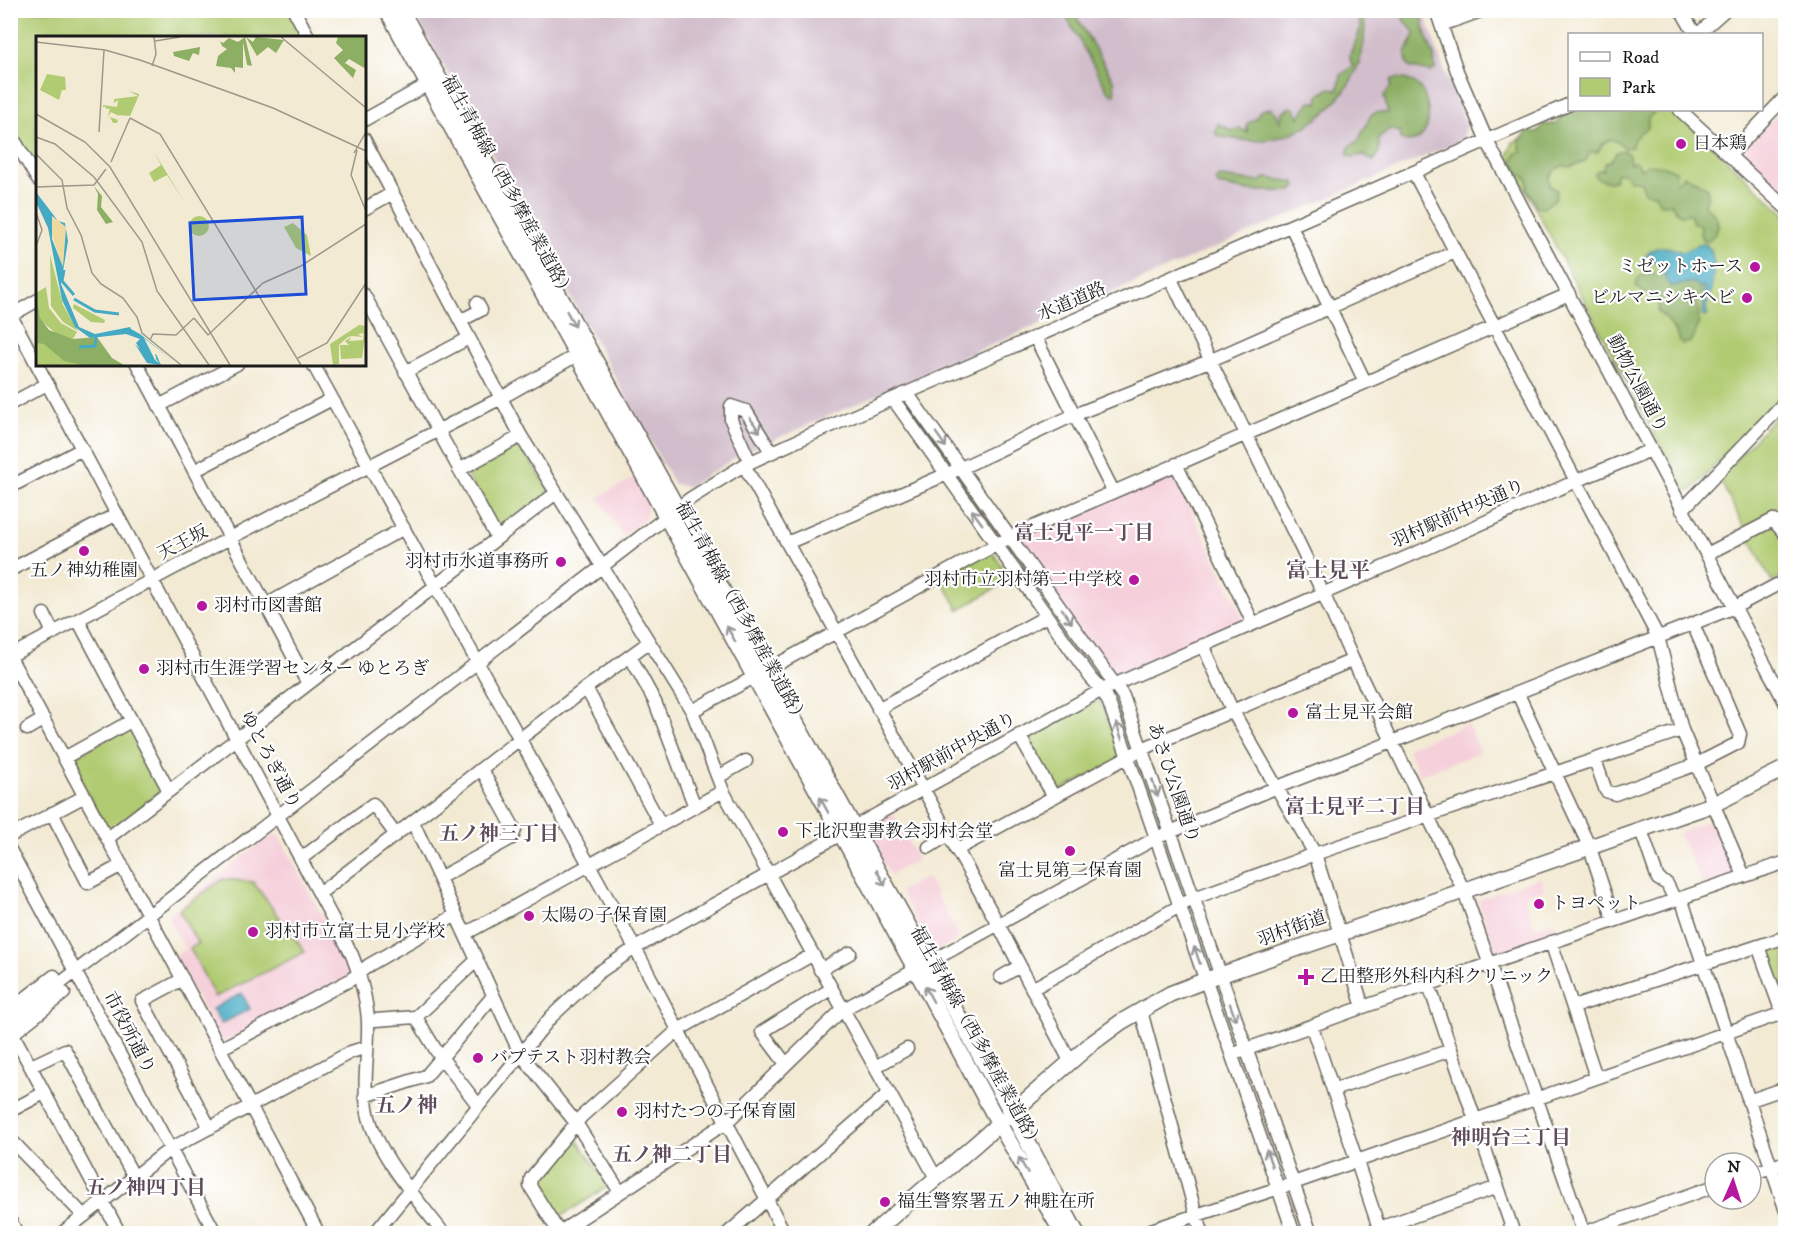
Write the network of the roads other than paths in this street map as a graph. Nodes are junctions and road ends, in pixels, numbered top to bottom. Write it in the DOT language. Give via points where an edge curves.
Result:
graph roads {
  1 [pos="294,10"];
  2 [pos="387,10"];
  3 [pos="401,10"];
  4 [pos="1436,10"];
  5 [pos="1484,10"];
  6 [pos="1681,10"];
  7 [pos="1725,10"];
  8 [pos="1441,25"];
  9 [pos="1695,33"];
  10 [pos="1697,33"];
  11 [pos="308,36"];
  12 [pos="433,82"];
  13 [pos="1785,96"];
  14 [pos="1568,104"];
  15 [pos="1681,111"];
  16 [pos="366,119"];
  17 [pos="10,133"];
  18 [pos="1487,141"];
  19 [pos="366,143"];
  20 [pos="1730,155"];
  21 [pos="1414,173"];
  22 [pos="36,177"];
  23 [pos="393,193"];
  24 [pos="366,208"];
  25 [pos="1785,208"];
  26 [pos="1291,226"];
  27 [pos="1455,252"];
  28 [pos="1171,279"];
  29 [pos="1569,294"];
  30 [pos="366,299"];
  31 [pos="36,301"];
  32 [pos="477,303"];
  33 [pos="1329,307"];
  34 [pos="11,315"];
  35 [pos="460,321"];
  36 [pos="1495,326"];
  37 [pos="1035,337"];
  38 [pos="469,338"];
  39 [pos="582,352"];
  40 [pos="1209,361"];
  41 [pos="36,362"];
  42 [pos="38,366"];
  43 [pos="138,366"];
  44 [pos="233,366"];
  45 [pos="314,366"];
  46 [pos="405,372"];
  47 [pos="1365,382"];
  48 [pos="48,384"];
  49 [pos="907,393"];
  50 [pos="501,398"];
  51 [pos="332,399"];
  52 [pos="893,399"];
  53 [pos="1785,401"];
  54 [pos="10,404"];
  55 [pos="159,406"];
  56 [pos="1074,415"];
  57 [pos="438,430"];
  58 [pos="1246,435"];
  59 [pos="521,436"];
  60 [pos="82,449"];
  61 [pos="1651,450"];
  62 [pos="771,452"];
  63 [pos="747,463"];
  64 [pos="1176,464"];
  65 [pos="369,466"];
  66 [pos="961,468"];
  67 [pos="459,470"];
  68 [pos="194,471"];
  69 [pos="946,474"];
  70 [pos="1576,481"];
  71 [pos="10,487"];
  72 [pos="1113,491"];
  73 [pos="556,493"];
  74 [pos="1682,510"];
  75 [pos="117,513"];
  76 [pos="672,513"];
  77 [pos="404,528"];
  78 [pos="1785,535"];
  79 [pos="1010,537"];
  80 [pos="230,538"];
  81 [pos="497,538"];
  82 [pos="787,543"];
  83 [pos="997,544"];
  84 [pos="1707,554"];
  85 [pos="603,567"];
  86 [pos="10,570"];
  87 [pos="152,580"];
  88 [pos="1785,580"];
  89 [pos="436,586"];
  90 [pos="1323,593"];
  91 [pos="266,605"];
  92 [pos="1735,607"];
  93 [pos="44,614"];
  94 [pos="1047,616"];
  95 [pos="78,620"];
  96 [pos="1252,623"];
  97 [pos="1693,624"];
  98 [pos="836,632"];
  99 [pos="53,633"];
  100 [pos="1658,637"];
  101 [pos="650,642"];
  102 [pos="1203,645"];
  103 [pos="10,656"];
  104 [pos="630,656"];
  105 [pos="1353,660"];
  106 [pos="478,663"];
  107 [pos="760,673"];
  108 [pos="308,684"];
  109 [pos="1116,684"];
  110 [pos="586,688"];
  111 [pos="1102,690"];
  112 [pos="1518,694"];
  113 [pos="1785,704"];
  114 [pos="878,709"];
  115 [pos="1232,710"];
  116 [pos="692,711"];
  117 [pos="44,719"];
  118 [pos="131,721"];
  119 [pos="27,729"];
  120 [pos="1682,730"];
  121 [pos="1019,735"];
  122 [pos="237,738"];
  123 [pos="520,741"];
  124 [pos="1392,742"];
  125 [pos="1142,749"];
  126 [pos="64,758"];
  127 [pos="1128,758"];
  128 [pos="1595,760"];
  129 [pos="746,761"];
  130 [pos="1697,764"];
  131 [pos="1785,768"];
  132 [pos="482,770"];
  133 [pos="1555,773"];
  134 [pos="718,777"];
  135 [pos="1275,788"];
  136 [pos="922,789"];
  137 [pos="169,791"];
  138 [pos="723,791"];
  139 [pos="85,796"];
  140 [pos="1054,797"];
  141 [pos="1714,804"];
  142 [pos="695,807"];
  143 [pos="52,813"];
  144 [pos="279,816"];
  145 [pos="1429,817"];
  146 [pos="413,822"];
  147 [pos="661,825"];
  148 [pos="847,830"];
  149 [pos="1641,830"];
  150 [pos="1170,831"];
  151 [pos="396,835"];
  152 [pos="948,835"];
  153 [pos="10,836"];
  154 [pos="108,838"];
  155 [pos="1156,838"];
  156 [pos="929,847"];
  157 [pos="1590,848"];
  158 [pos="10,850"];
  159 [pos="957,850"];
  160 [pos="1315,854"];
  161 [pos="302,858"];
  162 [pos="1785,862"];
  163 [pos="122,865"];
  164 [pos="589,865"];
  165 [pos="768,874"];
  166 [pos="1744,876"];
  167 [pos="439,878"];
  168 [pos="1464,891"];
  169 [pos="320,893"];
  170 [pos="1194,898"];
  171 [pos="1678,899"];
  172 [pos="1179,905"];
  173 [pos="456,915"];
  174 [pos="149,916"];
  175 [pos="1614,921"];
  176 [pos="998,924"];
  177 [pos="1338,933"];
  178 [pos="465,934"];
  179 [pos="1785,937"];
  180 [pos="1551,942"];
  181 [pos="1758,946"];
  182 [pos="635,948"];
  183 [pos="850,953"];
  184 [pos="812,955"];
  185 [pos="477,960"];
  186 [pos="1489,963"];
  187 [pos="1703,964"];
  188 [pos="922,966"];
  189 [pos="1020,966"];
  190 [pos="820,970"];
  191 [pos="76,972"];
  192 [pos="358,973"];
  193 [pos="54,976"];
  194 [pos="1001,976"];
  195 [pos="1213,978"];
  196 [pos="183,979"];
  197 [pos="1429,985"];
  198 [pos="831,989"];
  199 [pos="1032,989"];
  200 [pos="64,993"];
  201 [pos="493,996"];
  202 [pos="1363,1007"];
  203 [pos="1573,1007"];
  204 [pos="10,1010"];
  205 [pos="842,1010"];
  206 [pos="1141,1011"];
  207 [pos="1784,1012"];
  208 [pos="416,1017"];
  209 [pos="375,1020"];
  210 [pos="1312,1027"];
  211 [pos="11,1030"];
  212 [pos="678,1030"];
  213 [pos="1725,1032"];
  214 [pos="367,1047"];
  215 [pos="220,1049"];
  216 [pos="907,1049"];
  217 [pos="1247,1050"];
  218 [pos="1451,1050"];
  219 [pos="520,1053"];
  220 [pos="1232,1054"];
  221 [pos="441,1058"];
  222 [pos="1070,1061"];
  223 [pos="786,1064"];
  224 [pos="31,1066"];
  225 [pos="875,1067"];
  226 [pos="1596,1077"];
  227 [pos="1785,1088"];
  228 [pos="1333,1090"];
  229 [pos="44,1093"];
  230 [pos="889,1094"];
  231 [pos="365,1096"];
  232 [pos="1537,1099"];
  233 [pos="1748,1101"];
  234 [pos="478,1105"];
  235 [pos="252,1106"];
  236 [pos="10,1111"];
  237 [pos="1012,1113"];
  238 [pos="1475,1119"];
  239 [pos="727,1122"];
  240 [pos="576,1123"];
  241 [pos="999,1124"];
  242 [pos="210,1128"];
  243 [pos="10,1139"];
  244 [pos="171,1149"];
  245 [pos="1356,1160"];
  246 [pos="1785,1162"];
  247 [pos="1770,1167"];
  248 [pos="1763,1170"];
  249 [pos="134,1177"];
  250 [pos="936,1178"];
  251 [pos="1293,1182"];
  252 [pos="1279,1188"];
  253 [pos="1498,1188"];
  254 [pos="411,1189"];
  255 [pos="1703,1190"];
  256 [pos="620,1192"];
  257 [pos="767,1199"];
  258 [pos="103,1201"];
  259 [pos="1785,1211"];
  260 [pos="1196,1215"];
  261 [pos="84,1216"];
  262 [pos="10,1221"];
  263 [pos="1380,1231"];
  264 [pos="18,1233"];
  265 [pos="61,1233"];
  266 [pos="120,1233"];
  267 [pos="216,1233"];
  268 [pos="319,1233"];
  269 [pos="374,1233"];
  270 [pos="444,1233"];
  271 [pos="558,1233"];
  272 [pos="727,1233"];
  273 [pos="785,1233"];
  274 [pos="872,1233"];
  275 [pos="1063,1233"];
  276 [pos="1077,1233"];
  277 [pos="1139,1233"];
  278 [pos="1203,1233"];
  279 [pos="1294,1233"];
  280 [pos="1311,1233"];
  281 [pos="1514,1233"];
  282 [pos="1583,1233"];
  1 -- 11 [label="street"];
  2 -- 12 [label="main road, 福生青梅線（西多摩産業道路）"];
  3 -- 12 [label="main road, 福生青梅線（西多摩産業道路）"];
  4 -- 8 [label="street, 動物公園通り"];
  5 -- 8 [label="street"];
  6 -- 9 [label="street"];
  7 -- 10 [label="street"];
  8 -- 18 [label="street, 動物公園通り"];
  12 -- 16 [label="street"];
  12 -- 39 [label="main road, 福生青梅線（西多摩産業道路）"];
  13 -- 20 [label="street"];
  14 -- 18 [label="street, 水道道路"];
  15 -- 20 [label="street"];
  17 -- 22 [label="street"];
  18 -- 21 [label="street, 水道道路"];
  18 -- 29 [label="street, 動物公園通り"];
  19 -- 23 [label="street"];
  20 -- 25 [label="street"];
  21 -- 26 [label="street, 水道道路"];
  21 -- 27 [label="street"];
  23 -- 24 [label="street"];
  23 -- 35 [label="street"];
  26 -- 28 [label="street, 水道道路"];
  26 -- 33 [label="street"];
  27 -- 33 [label="street"];
  27 -- 36 [label="street"];
  28 -- 37 [label="street, 水道道路"];
  28 -- 40 [label="street"];
  29 -- 36 [label="street"];
  29 -- 61 [label="street, 動物公園通り"];
  30 -- 46 [label="street"];
  31 -- 34 [label="street"];
  32 -- 35 [label="street" via="481,310"];
  33 -- 40 [label="street"];
  33 -- 47 [label="street"];
  34 -- 41 [label="street, ゆとろぎ通り"];
  35 -- 38 [label="street"];
  36 -- 47 [label="street"];
  36 -- 70 [label="street"];
  37 -- 49 [label="street, 水道道路"];
  37 -- 56 [label="street"];
  38 -- 46 [label="street"];
  38 -- 50 [label="street"];
  39 -- 50 [label="street, 天王坂"];
  39 -- 76 [label="main road, 福生青梅線（西多摩産業道路）"];
  40 -- 56 [label="street"];
  40 -- 58 [label="street"];
  42 -- 48 [label="street, ゆとろぎ通り"];
  43 -- 55 [label="street"];
  44 -- 55 [label="street"];
  45 -- 51 [label="street"];
  46 -- 57 [label="street"];
  47 -- 58 [label="street"];
  48 -- 54 [label="street"];
  48 -- 60 [label="street, ゆとろぎ通り"];
  49 -- 52 [label="street, 水道道路"];
  49 -- 66 [label="street, あさひ公園通り, one-way"];
  50 -- 57 [label="street, 天王坂"];
  50 -- 59 [label="street"];
  51 -- 65 [label="street"];
  51 -- 68 [label="street"];
  52 -- 62 [label="street, 水道道路"];
  52 -- 69 [label="street, あさひ公園通り"];
  53 -- 74 [label="street"];
  55 -- 68 [label="street"];
  56 -- 66 [label="street"];
  56 -- 72 [label="street"];
  57 -- 65 [label="street, 天王坂"];
  57 -- 67 [label="street"];
  58 -- 64 [label="street"];
  58 -- 90 [label="street"];
  59 -- 67 [label="street"];
  59 -- 73 [label="street"];
  60 -- 71 [label="street"];
  60 -- 75 [label="street, ゆとろぎ通り"];
  61 -- 70 [label="street, 羽村駅前中央通り"];
  61 -- 74 [label="street, 動物公園通り"];
  62 -- 63 [label="street, 水道道路"];
  63 -- 62 [label="street, one-way" via="731,420 731,405 746,411"];
  63 -- 76 [label="street, 水道道路"];
  63 -- 82 [label="street"];
  64 -- 72 [label="street"];
  64 -- 96 [label="street"];
  65 -- 77 [label="street"];
  65 -- 80 [label="street, 天王坂"];
  66 -- 69 [label="street"];
  66 -- 79 [label="street, あさひ公園通り"];
  67 -- 81 [label="street"];
  68 -- 80 [label="street"];
  69 -- 82 [label="street"];
  83 -- 69 [label="street, あさひ公園通り, one-way"];
  70 -- 90 [label="street, 羽村駅前中央通り"];
  70 -- 100 [label="street"];
  72 -- 79 [label="street"];
  73 -- 81 [label="street"];
  73 -- 85 [label="street"];
  74 -- 84 [label="street, 動物公園通り"];
  75 -- 86 [label="street"];
  75 -- 87 [label="street, ゆとろぎ通り"];
  76 -- 85 [label="street, 水道道路"];
  76 -- 107 [label="main road, 福生青梅線（西多摩産業道路）"];
  77 -- 89 [label="street"];
  77 -- 91 [label="street"];
  78 -- 84 [label="street" via="1773,520"];
  79 -- 83 [label="street"];
  79 -- 109 [label="street, あさひ公園通り, one-way"];
  80 -- 87 [label="street, 天王坂"];
  80 -- 91 [label="street"];
  81 -- 89 [label="street"];
  82 -- 98 [label="street"];
  83 -- 94 [label="street, あさひ公園通り"];
  83 -- 98 [label="street"];
  84 -- 92 [label="street, 動物公園通り"];
  85 -- 101 [label="street"];
  85 -- 106 [label="street, 水道道路"];
  87 -- 95 [label="street, 天王坂"];
  87 -- 122 [label="street, ゆとろぎ通り"];
  88 -- 92 [label="street"];
  89 -- 106 [label="street"];
  89 -- 108 [label="street"];
  90 -- 96 [label="street, 羽村駅前中央通り"];
  90 -- 105 [label="street"];
  91 -- 108 [label="street"];
  92 -- 97 [label="street"];
  92 -- 113 [label="street, 動物公園通り"];
  93 -- 99 [label="street"];
  94 -- 111 [label="street, あさひ公園通り"];
  94 -- 114 [label="street"];
  95 -- 99 [label="street, 天王坂"];
  95 -- 118 [label="street"];
  96 -- 102 [label="street, 羽村駅前中央通り"];
  97 -- 100 [label="street"];
  97 -- 130 [label="street" via="1740,734 1738,743"];
  98 -- 107 [label="street"];
  98 -- 114 [label="street"];
  99 -- 103 [label="street, 天王坂"];
  100 -- 112 [label="street"];
  100 -- 120 [label="street"];
  101 -- 104 [label="street"];
  101 -- 116 [label="street"];
  102 -- 109 [label="street, 羽村駅前中央通り"];
  102 -- 115 [label="street"];
  103 -- 117 [label="street"];
  104 -- 110 [label="street"];
  104 -- 142 [label="street" via="656,702"];
  105 -- 115 [label="street"];
  105 -- 124 [label="street"];
  106 -- 123 [label="street"];
  106 -- 144 [label="street, 水道道路"];
  107 -- 116 [label="street"];
  107 -- 148 [label="main road, 福生青梅線（西多摩産業道路）"];
  108 -- 122 [label="street"];
  109 -- 111 [label="street, 羽村駅前中央通り"];
  109 -- 125 [label="street, あさひ公園通り"];
  110 -- 123 [label="street"];
  110 -- 147 [label="street"];
  111 -- 121 [label="street, 羽村駅前中央通り"];
  127 -- 111 [label="street, あさひ公園通り, one-way"];
  112 -- 124 [label="street"];
  112 -- 133 [label="street"];
  114 -- 136 [label="street"];
  115 -- 125 [label="street"];
  115 -- 135 [label="street"];
  116 -- 134 [label="street"];
  117 -- 119 [label="street"];
  117 -- 126 [label="street"];
  118 -- 126 [label="street"];
  118 -- 137 [label="street"];
  120 -- 128 [label="street"];
  120 -- 130 [label="street"];
  121 -- 136 [label="street, 羽村駅前中央通り"];
  121 -- 140 [label="street"];
  122 -- 137 [label="street"];
  122 -- 144 [label="street, ゆとろぎ通り"];
  123 -- 132 [label="street"];
  123 -- 164 [label="street"];
  124 -- 135 [label="street"];
  124 -- 145 [label="street"];
  125 -- 127 [label="street"];
  125 -- 150 [label="street, あさひ公園通り, one-way"];
  126 -- 139 [label="street"];
  127 -- 140 [label="street"];
  127 -- 155 [label="street, あさひ公園通り"];
  128 -- 130 [label="street" via="1606,791 1614,794"];
  128 -- 133 [label="street"];
  129 -- 134 [label="street"];
  130 -- 141 [label="street"];
  131 -- 141 [label="main road, 羽村街道"];
  132 -- 146 [label="street"];
  132 -- 167 [label="street" via="515,830 512,838"];
  133 -- 145 [label="street"];
  133 -- 157 [label="street"];
  134 -- 138 [label="street"];
  135 -- 150 [label="street"];
  135 -- 160 [label="street"];
  136 -- 148 [label="street, 羽村駅前中央通り"];
  136 -- 152 [label="street"];
  137 -- 154 [label="street"];
  138 -- 142 [label="street"];
  138 -- 165 [label="street"];
  139 -- 143 [label="street"];
  139 -- 154 [label="street"];
  140 -- 159 [label="street"];
  141 -- 149 [label="main road, 羽村街道"];
  141 -- 166 [label="street"];
  142 -- 147 [label="street"];
  143 -- 153 [label="street"];
  143 -- 163 [label="street" via="88,883"];
  144 -- 161 [label="street, ゆとろぎ通り"];
  144 -- 174 [label="street, 水道道路"];
  145 -- 160 [label="street"];
  145 -- 168 [label="street"];
  146 -- 151 [label="street"];
  146 -- 167 [label="street"];
  147 -- 164 [label="street"];
  148 -- 165 [label="street, 羽村駅前中央通り"];
  148 -- 188 [label="main road, 福生青梅線（西多摩産業道路）"];
  149 -- 157 [label="main road, 羽村街道"];
  149 -- 171 [label="street" via="1658,879"];
  150 -- 155 [label="street"];
  150 -- 170 [label="street, あさひ公園通り"];
  151 -- 161 [label="street" via="372,804"];
  151 -- 169 [label="street"];
  152 -- 156 [label="street"];
  152 -- 159 [label="street"];
  154 -- 163 [label="street"];
  155 -- 172 [label="street, あさひ公園通り"];
  155 -- 176 [label="street"];
  157 -- 168 [label="main road, 羽村街道"];
  157 -- 175 [label="street"];
  158 -- 191 [label="street, 市役所通り"];
  159 -- 176 [label="street"];
  160 -- 170 [label="street"];
  160 -- 177 [label="street"];
  161 -- 169 [label="street, ゆとろぎ通り"];
  162 -- 166 [label="street"];
  163 -- 174 [label="street"];
  164 -- 178 [label="street"];
  164 -- 182 [label="street"];
  165 -- 182 [label="street, 羽村駅前中央通り"];
  165 -- 184 [label="street"];
  166 -- 171 [label="street"];
  167 -- 173 [label="street"];
  168 -- 177 [label="main road, 羽村街道"];
  168 -- 186 [label="street"];
  169 -- 192 [label="street, ゆとろぎ通り"];
  170 -- 172 [label="street"];
  170 -- 195 [label="street, あさひ公園通り"];
  171 -- 175 [label="street"];
  171 -- 187 [label="street"];
  195 -- 172 [label="street, あさひ公園通り, one-way"];
  172 -- 199 [label="street"];
  173 -- 178 [label="street"];
  173 -- 192 [label="street"];
  174 -- 191 [label="street, 水道道路"];
  174 -- 196 [label="street"];
  175 -- 180 [label="street"];
  176 -- 188 [label="street"];
  176 -- 189 [label="street"];
  177 -- 195 [label="main road, 羽村街道"];
  177 -- 202 [label="street"];
  178 -- 185 [label="street"];
  179 -- 181 [label="street"];
  180 -- 186 [label="street"];
  180 -- 203 [label="street"];
  181 -- 187 [label="street"];
  181 -- 207 [label="street"];
  182 -- 212 [label="street"];
  182 -- 219 [label="street, 羽村駅前中央通り" via="570,998"];
  183 -- 190 [label="street"];
  184 -- 190 [label="street"];
  184 -- 212 [label="street"];
  185 -- 201 [label="street"];
  185 -- 208 [label="street"];
  186 -- 197 [label="street"];
  186 -- 232 [label="street"];
  187 -- 203 [label="street"];
  187 -- 213 [label="street"];
  188 -- 205 [label="street"];
  188 -- 237 [label="main road, 福生青梅線（西多摩産業道路）"];
  241 -- 188 [label="main road, 福生青梅線（西多摩産業道路）, one-way"];
  189 -- 194 [label="street"];
  189 -- 199 [label="street"];
  190 -- 198 [label="street"];
  191 -- 211 [label="street"];
  191 -- 244 [label="street, 市役所通り"];
  192 -- 214 [label="street, ゆとろぎ通り" via="366,1009"];
  192 -- 215 [label="street"];
  193 -- 204 [label="street"];
  195 -- 206 [label="main road, 羽村街道" via="1170,994"];
  195 -- 217 [label="street, あさひ公園通り, one-way"];
  195 -- 220 [label="street, あさひ公園通り"];
  196 -- 215 [label="street"];
  196 -- 242 [label="street" via="142,1001"];
  197 -- 202 [label="street"];
  197 -- 218 [label="street"];
  198 -- 205 [label="street"];
  198 -- 223 [label="street" via="762,1032"];
  199 -- 222 [label="street"];
  200 -- 211 [label="street"];
  201 -- 219 [label="street"];
  201 -- 221 [label="street"];
  202 -- 210 [label="street"];
  203 -- 226 [label="street"];
  205 -- 223 [label="street"];
  205 -- 225 [label="street"];
  206 -- 222 [label="main road, 羽村街道"];
  206 -- 260 [label="street"];
  207 -- 213 [label="street"];
  208 -- 209 [label="street"];
  208 -- 221 [label="street"];
  210 -- 217 [label="street"];
  210 -- 228 [label="street"];
  211 -- 224 [label="street"];
  212 -- 239 [label="street"];
  212 -- 240 [label="street"];
  213 -- 226 [label="street"];
  213 -- 233 [label="street"];
  214 -- 231 [label="street, ゆとろぎ通り"];
  214 -- 235 [label="street"];
  215 -- 235 [label="street"];
  216 -- 225 [label="street"];
  217 -- 220 [label="street"];
  217 -- 251 [label="street, あさひ公園通り"];
  218 -- 228 [label="street"];
  218 -- 238 [label="street"];
  219 -- 234 [label="street, 羽村駅前中央通り"];
  219 -- 240 [label="street"];
  252 -- 220 [label="street, あさひ公園通り, one-way"];
  221 -- 231 [label="street" via="426,1076"];
  221 -- 234 [label="street"];
  222 -- 237 [label="main road, 羽村街道"];
  223 -- 239 [label="street"];
  224 -- 229 [label="street"];
  224 -- 249 [label="street" via="65,1050"];
  225 -- 230 [label="street"];
  226 -- 232 [label="street"];
  227 -- 233 [label="street"];
  228 -- 245 [label="street"];
  229 -- 236 [label="street"];
  229 -- 258 [label="street"];
  230 -- 250 [label="street"];
  230 -- 257 [label="street"];
  231 -- 254 [label="street, ゆとろぎ通り" via="379,1144"];
  232 -- 238 [label="street"];
  232 -- 282 [label="street"];
  233 -- 247 [label="street"];
  234 -- 254 [label="street, 羽村駅前中央通り"];
  235 -- 242 [label="street"];
  235 -- 268 [label="street"];
  237 -- 241 [label="main road, 羽村街道"];
  237 -- 276 [label="main road, 福生青梅線（西多摩産業道路）"];
  238 -- 245 [label="street"];
  238 -- 253 [label="street"];
  239 -- 256 [label="street"];
  239 -- 257 [label="street"];
  240 -- 256 [label="street"];
  240 -- 271 [label="street" via="531,1178 530,1186"];
  241 -- 250 [label="main road, 羽村街道"];
  275 -- 241 [label="main road, 福生青梅線（西多摩産業道路）, one-way"];
  242 -- 244 [label="street"];
  243 -- 261 [label="street"];
  244 -- 249 [label="street"];
  244 -- 267 [label="street, 市役所通り"];
  245 -- 251 [label="street"];
  245 -- 263 [label="street"];
  246 -- 247 [label="street"];
  247 -- 248 [label="street"];
  247 -- 259 [label="street"];
  249 -- 258 [label="street"];
  250 -- 274 [label="main road, 羽村街道"];
  251 -- 252 [label="street"];
  251 -- 280 [label="street, あさひ公園通り"];
  252 -- 260 [label="street"];
  252 -- 279 [label="street, あさひ公園通り"];
  253 -- 263 [label="street"];
  253 -- 281 [label="street"];
  254 -- 269 [label="street, 羽村駅前中央通り"];
  254 -- 270 [label="street, ゆとろぎ通り"];
  255 -- 282 [label="street"];
  256 -- 271 [label="street"];
  257 -- 272 [label="street"];
  257 -- 273 [label="street"];
  258 -- 261 [label="street"];
  258 -- 266 [label="street"];
  260 -- 277 [label="street"];
  260 -- 278 [label="street"];
  261 -- 265 [label="street"];
  262 -- 264 [label="street"];
}
